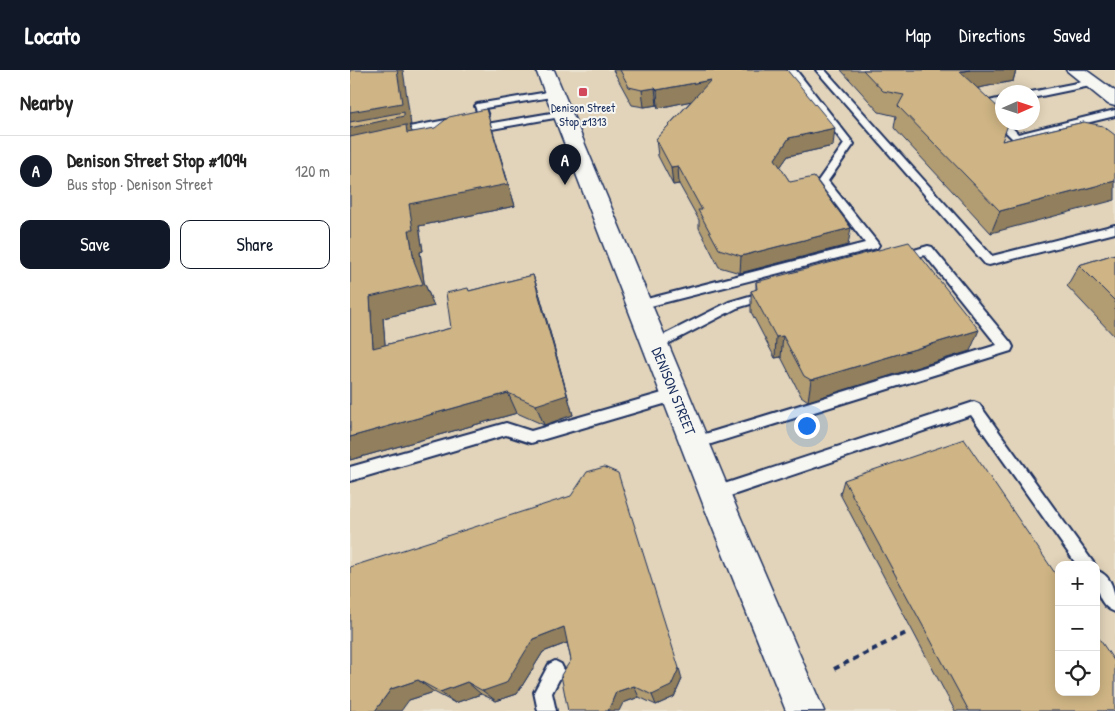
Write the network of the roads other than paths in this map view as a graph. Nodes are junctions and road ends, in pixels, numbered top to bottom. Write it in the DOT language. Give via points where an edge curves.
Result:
graph roads {
  1 [pos="546,70"];
  2 [pos="791,70"];
  3 [pos="820,70"];
  4 [pos="1081,73"];
  5 [pos="1040,91"];
  6 [pos="1115,100"];
  7 [pos="995,102"];
  8 [pos="559,104"];
  9 [pos="1115,113"];
  10 [pos="995,116"];
  11 [pos="1010,130"];
  12 [pos="462,131"];
  13 [pos="386,134"];
  14 [pos="1115,229"];
  15 [pos="891,260"];
  16 [pos="781,291"];
  17 [pos="640,305"];
  18 [pos="655,345"];
  19 [pos="676,395"];
  20 [pos="695,443"];
  21 [pos="350,474"];
  22 [pos="715,494"];
  23 [pos="1084,561"];
  24 [pos="1100,583"];
  25 [pos="1115,604"];
  26 [pos="555,670"];
  27 [pos="547,711"];
  28 [pos="805,711"];
  1 -- 8 [label="street, DENISON STREET"];
  2 -- 17 [label="lane" via="849,144 823,181 873,245"];
  3 -- 14 [label="lane" via="989,261"];
  4 -- 5 [label="lane"];
  4 -- 6 [label="street"];
  7 -- 10 [label="lane" via="983,105"];
  8 -- 12 [label="lane"];
  8 -- 13 [label="lane" via="480,106 483,116"];
  8 -- 17 [label="street, DENISON STREET"];
  9 -- 11 [label="lane" via="1016,136"];
  15 -- 20 [label="lane" via="928,250 1006,347"];
  16 -- 18 [label="lane" via="738,303"];
  17 -- 18 [label="street, DENISON STREET"];
  18 -- 19 [label="street, DENISON STREET"];
  19 -- 20 [label="street, DENISON STREET"];
  19 -- 21 [label="lane" via="531,437 506,429"];
  20 -- 22 [label="street, DENISON STREET"];
  22 -- 23 [label="lane" via="974,408"];
  22 -- 28 [label="street, DENISON STREET"];
  24 -- 25 [label="lane"];
  26 -- 27 [label="lane" via="543,692"];
}
